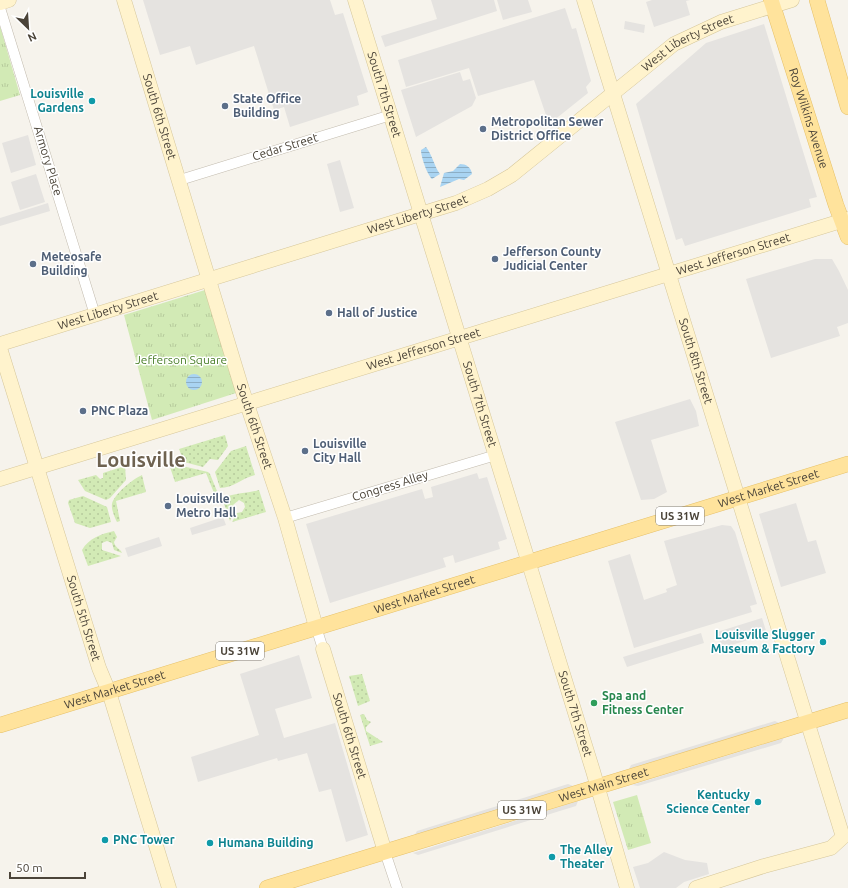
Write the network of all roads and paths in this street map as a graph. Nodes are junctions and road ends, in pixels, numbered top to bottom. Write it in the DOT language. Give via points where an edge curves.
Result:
graph roads {
  1 [pos="9,0"];
  2 [pos="124,0"];
  3 [pos="356,0"];
  4 [pos="584,0"];
  5 [pos="792,0"];
  6 [pos="817,0"];
  7 [pos="0,3"];
  8 [pos="772,3"];
  9 [pos="0,8"];
  10 [pos="613,92"];
  11 [pos="848,107"];
  12 [pos="391,115"];
  13 [pos="180,180"];
  14 [pos="421,213"];
  15 [pos="845,221"];
  16 [pos="848,237"];
  17 [pos="669,274"];
  18 [pos="210,279"];
  19 [pos="95,314"];
  20 [pos="460,338"];
  21 [pos="0,344"];
  22 [pos="0,348"];
  23 [pos="247,404"];
  24 [pos="496,455"];
  25 [pos="848,464"];
  26 [pos="38,468"];
  27 [pos="0,480"];
  28 [pos="738,498"];
  29 [pos="284,518"];
  30 [pos="529,562"];
  31 [pos="316,627"];
  32 [pos="323,649"];
  33 [pos="109,692"];
  34 [pos="848,710"];
  35 [pos="807,722"];
  36 [pos="0,725"];
  37 [pos="598,786"];
  38 [pos="846,837"];
  39 [pos="385,852"];
  40 [pos="169,888"];
  41 [pos="267,888"];
  42 [pos="397,888"];
  43 [pos="627,888"];
  44 [pos="696,888"];
  1 -- 7 [label="street"];
  2 -- 13 [label="street, South 6th Street"];
  3 -- 12 [label="street, South 7th Street"];
  4 -- 10 [label="street, South 8th Street"];
  5 -- 8 [label="street, West Liberty Street"];
  6 -- 11 [label="main road"];
  8 -- 10 [label="street, West Liberty Street" via="712,25 674,44"];
  8 -- 15 [label="main road, Roy Wilkins Avenue"];
  9 -- 19 [label="street, Armory Place"];
  10 -- 14 [label="street, West Liberty Street" via="512,175 456,203"];
  10 -- 17 [label="street, South 8th Street"];
  12 -- 13 [label="street, Cedar Street"];
  12 -- 14 [label="street, South 7th Street"];
  13 -- 18 [label="street, South 6th Street"];
  14 -- 18 [label="street, West Liberty Street"];
  14 -- 20 [label="street, South 7th Street"];
  15 -- 16 [label="main road, Roy Wilkins Avenue"];
  15 -- 17 [label="street, West Jefferson Street"];
  17 -- 20 [label="street, West Jefferson Street"];
  17 -- 28 [label="street, South 8th Street"];
  18 -- 19 [label="street, West Liberty Street"];
  18 -- 23 [label="street, South 6th Street"];
  19 -- 21 [label="street, West Liberty Street"];
  20 -- 23 [label="street, West Jefferson Street"];
  20 -- 24 [label="street, South 7th Street"];
  22 -- 26 [label="street, South 5th Street"];
  23 -- 26 [label="street, West Jefferson Street"];
  23 -- 29 [label="street, South 6th Street"];
  24 -- 29 [label="street, Congress Alley"];
  24 -- 30 [label="street, South 7th Street"];
  25 -- 28 [label="main road, West Market Street / US 31W"];
  26 -- 27 [label="street, West Jefferson Street"];
  26 -- 33 [label="street, South 5th Street" via="98,668"];
  28 -- 30 [label="main road, West Market Street / US 31W"];
  28 -- 35 [label="street, South 8th Street"];
  29 -- 31 [label="street, South 6th Street"];
  30 -- 31 [label="main road, West Market Street / US 31W"];
  30 -- 37 [label="street, South 7th Street"];
  31 -- 32 [label="street, South 6th Street"];
  31 -- 33 [label="main road, West Market Street / US 31W"];
  32 -- 39 [label="street, South 6th Street"];
  33 -- 36 [label="main road, West Market Street / US 31W"];
  33 -- 40 [label="street, South 5th Street"];
  34 -- 35 [label="main road, West Main Street / US 31W"];
  35 -- 37 [label="main road, West Main Street / US 31W"];
  35 -- 38 [label="street, South 8th Street"];
  37 -- 39 [label="main road, West Main Street / US 31W"];
  37 -- 43 [label="street, South 7th Street"];
  38 -- 44 [label="street" via="831,848"];
  39 -- 41 [label="main road, West Main Street / US 31W"];
  39 -- 42 [label="street"];
}
